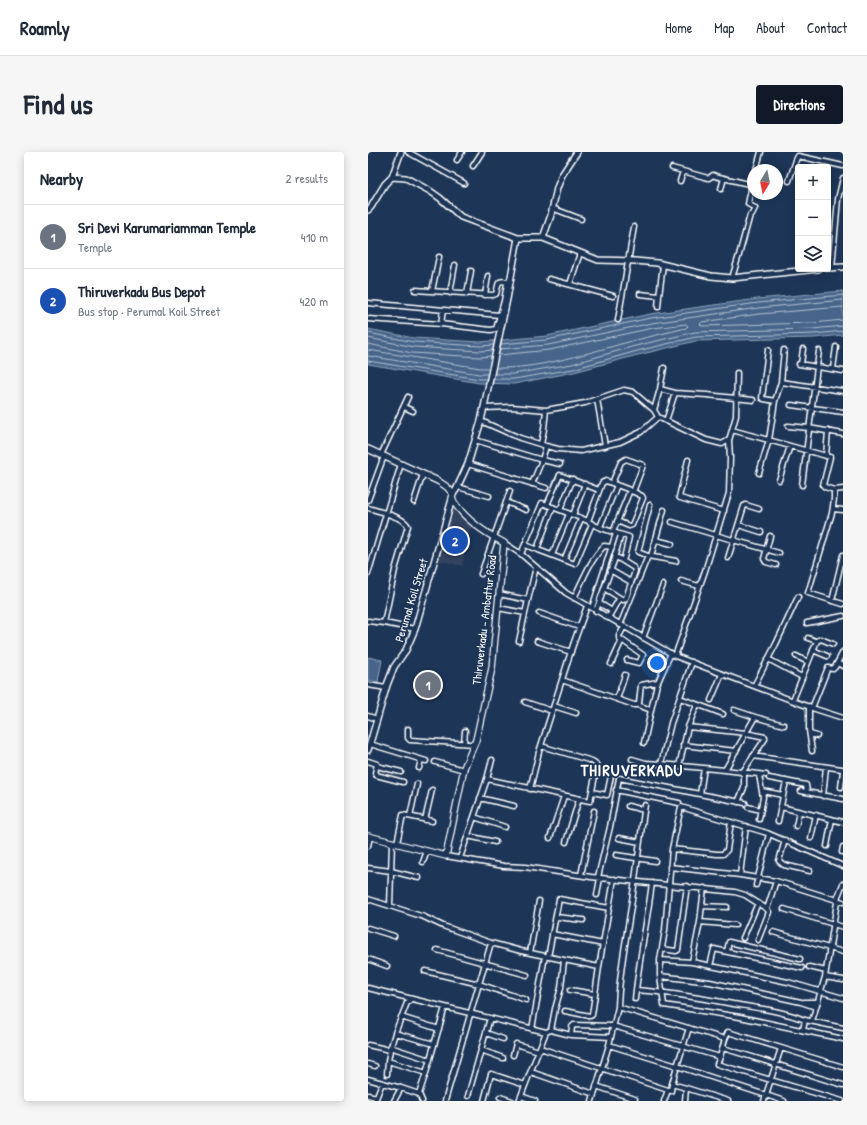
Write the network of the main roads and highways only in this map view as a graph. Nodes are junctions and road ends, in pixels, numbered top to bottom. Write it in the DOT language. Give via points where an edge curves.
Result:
graph roads {
  1 [pos="368,449"];
  2 [pos="369,837"];
  1 -- 2 [label="main road, Thiruverkadu - Ambattur Road" via="447,487 456,506 478,528 504,543 492,668 474,744 464,770 446,856"];
}
